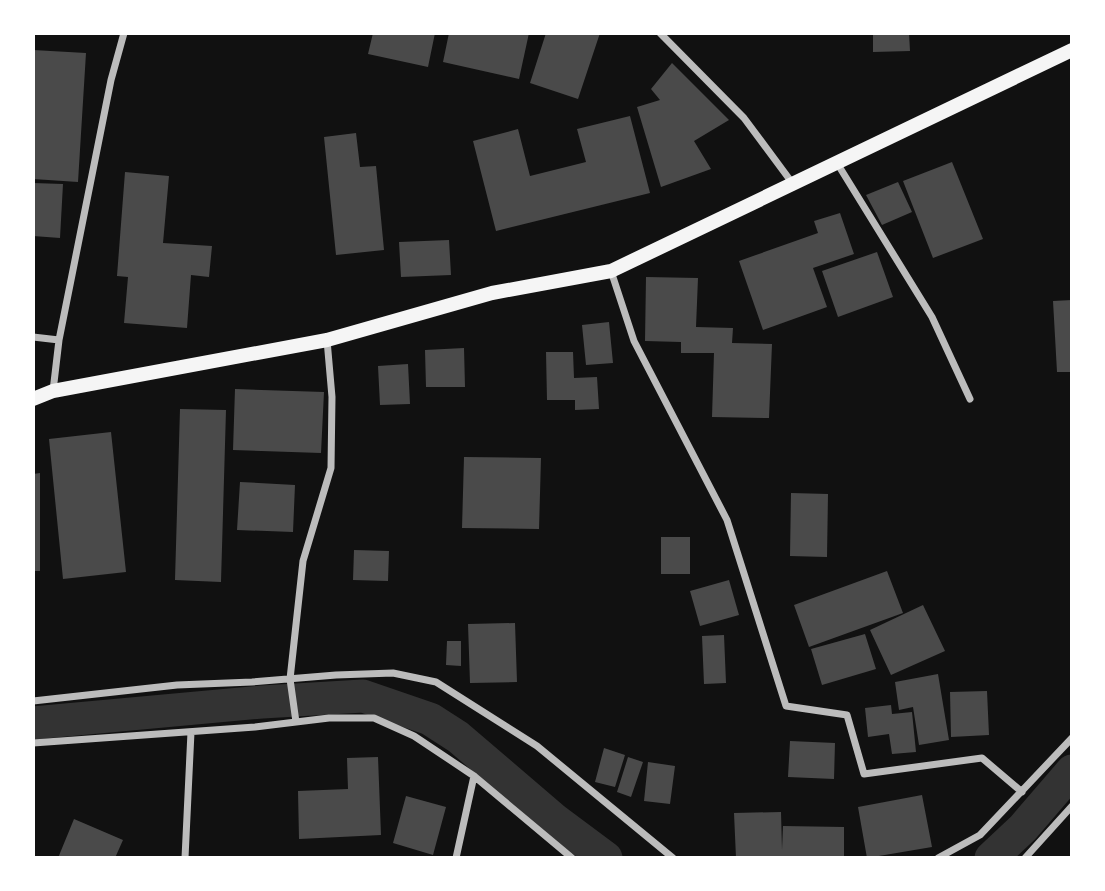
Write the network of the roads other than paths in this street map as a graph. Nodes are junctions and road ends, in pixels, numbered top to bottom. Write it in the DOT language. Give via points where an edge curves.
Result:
graph roads {
  1 [pos="124,33"];
  2 [pos="660,33"];
  3 [pos="1072,50"];
  4 [pos="837,163"];
  5 [pos="793,184"];
  6 [pos="611,271"];
  7 [pos="33,337"];
  8 [pos="59,340"];
  9 [pos="327,340"];
  10 [pos="53,391"];
  11 [pos="33,399"];
  12 [pos="970,399"];
  13 [pos="290,679"];
  14 [pos="33,701"];
  15 [pos="296,722"];
  16 [pos="191,732"];
  17 [pos="1072,738"];
  18 [pos="33,743"];
  19 [pos="474,776"];
  20 [pos="1022,792"];
  21 [pos="1072,806"];
  22 [pos="185,858"];
  23 [pos="456,858"];
  24 [pos="572,858"];
  25 [pos="673,858"];
  26 [pos="938,858"];
  27 [pos="1024,858"];
  1 -- 8 [label="street"];
  2 -- 5 [label="street" via="744,118"];
  3 -- 4 [label="main road"];
  4 -- 5 [label="main road"];
  4 -- 12 [label="street" via="932,317"];
  5 -- 6 [label="main road"];
  6 -- 9 [label="main road" via="492,293"];
  6 -- 20 [label="street" via="634,341 727,520 786,706 847,715 864,774 982,758"];
  7 -- 8 [label="street"];
  8 -- 10 [label="street"];
  9 -- 10 [label="main road"];
  9 -- 13 [label="street" via="331,468 303,561"];
  10 -- 11 [label="main road"];
  13 -- 14 [label="street" via="177,685"];
  13 -- 15 [label="street"];
  13 -- 25 [label="street" via="393,673 436,682 537,746"];
  15 -- 16 [label="street"];
  15 -- 19 [label="street" via="373,718 414,736"];
  16 -- 18 [label="street"];
  16 -- 22 [label="street"];
  17 -- 20 [label="street"];
  19 -- 23 [label="street"];
  19 -- 24 [label="street"];
  20 -- 26 [label="street" via="980,835"];
  21 -- 27 [label="street"];
}
